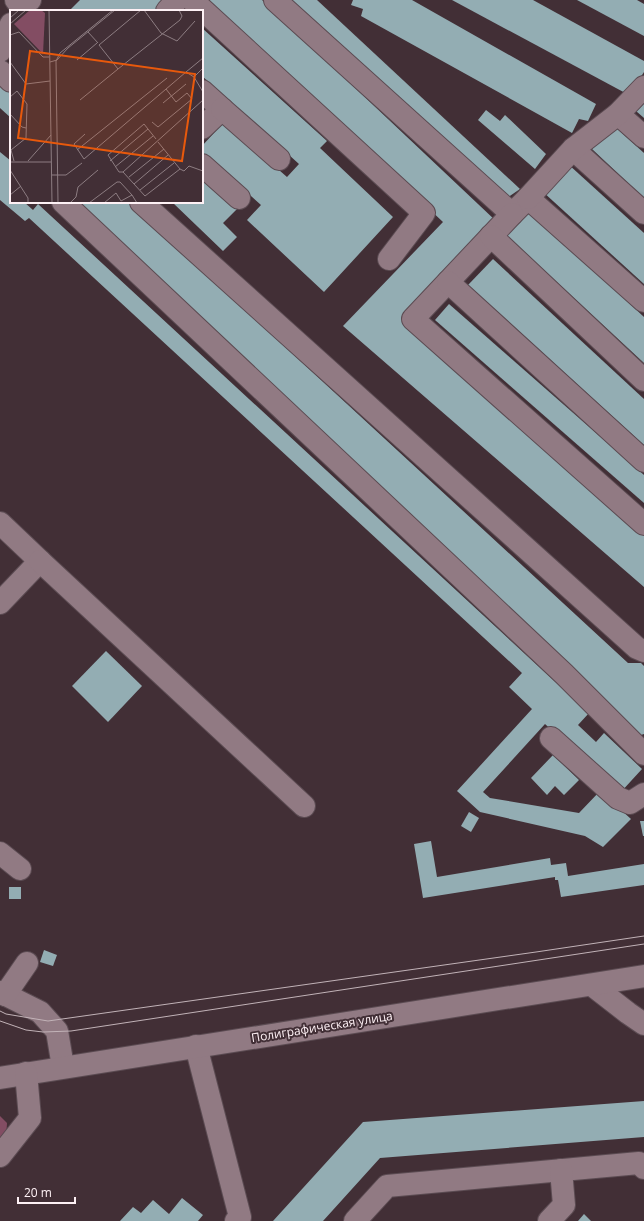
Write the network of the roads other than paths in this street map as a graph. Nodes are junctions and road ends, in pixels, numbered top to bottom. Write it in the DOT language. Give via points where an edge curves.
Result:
graph roads {
  1 [pos="177,0"];
  2 [pos="192,0"];
  3 [pos="275,0"];
  4 [pos="168,10"];
  5 [pos="203,10"];
  6 [pos="203,10"];
  7 [pos="10,26"];
  8 [pos="0,50"];
  9 [pos="0,71"];
  10 [pos="10,80"];
  11 [pos="644,87"];
  12 [pos="203,93"];
  13 [pos="222,109"];
  14 [pos="618,114"];
  15 [pos="203,127"];
  16 [pos="644,137"];
  17 [pos="573,149"];
  18 [pos="279,159"];
  19 [pos="203,166"];
  20 [pos="239,198"];
  21 [pos="528,198"];
  22 [pos="64,203"];
  23 [pos="142,203"];
  24 [pos="644,213"];
  25 [pos="512,214"];
  26 [pos="491,236"];
  27 [pos="389,259"];
  28 [pos="448,282"];
  29 [pos="644,301"];
  30 [pos="644,380"];
  31 [pos="644,461"];
  32 [pos="0,523"];
  33 [pos="644,524"];
  34 [pos="40,561"];
  35 [pos="0,603"];
  36 [pos="644,651"];
  37 [pos="551,738"];
  38 [pos="644,754"];
  39 [pos="644,794"];
  40 [pos="304,806"];
  41 [pos="0,853"];
  42 [pos="20,869"];
  43 [pos="28,963"];
  44 [pos="644,976"];
  45 [pos="592,985"];
  46 [pos="2,993"];
  47 [pos="644,1024"];
  48 [pos="196,1046"];
  49 [pos="63,1067"];
  50 [pos="26,1073"];
  51 [pos="0,1078"];
  52 [pos="0,1156"];
  53 [pos="644,1168"];
  54 [pos="560,1170"];
  55 [pos="236,1221"];
  56 [pos="355,1221"];
  57 [pos="549,1221"];
  1 -- 4 [label="street"];
  2 -- 5 [label="street"];
  3 -- 25 [label="street"];
  6 -- 27 [label="street" via="424,213"];
  7 -- 8 [label="street"];
  9 -- 10 [label="street"];
  11 -- 14 [label="street"];
  12 -- 13 [label="street"];
  13 -- 15 [label="street"];
  13 -- 18 [label="street"];
  14 -- 16 [label="street"];
  14 -- 17 [label="street"];
  17 -- 21 [label="street"];
  17 -- 24 [label="street"];
  19 -- 20 [label="street"];
  21 -- 25 [label="street"];
  21 -- 29 [label="street"];
  22 -- 38 [label="street" via="564,674"];
  23 -- 36 [label="street"];
  25 -- 26 [label="street"];
  26 -- 28 [label="street"];
  26 -- 30 [label="street"];
  28 -- 31 [label="street"];
  28 -- 33 [label="street" via="413,319"];
  32 -- 34 [label="street"];
  34 -- 35 [label="street"];
  34 -- 40 [label="street"];
  37 -- 39 [label="street" via="618,798 630,803"];
  41 -- 42 [label="street"];
  43 -- 46 [label="street"];
  44 -- 45 [label="street, Полиграфическая улица"];
  45 -- 47 [label="street"];
  45 -- 48 [label="street, Полиграфическая улица"];
  46 -- 49 [label="street" via="40,1012 57,1031"];
  48 -- 49 [label="street, Полиграфическая улица"];
  48 -- 55 [label="street" via="240,1217"];
  49 -- 50 [label="street, Полиграфическая улица"];
  50 -- 51 [label="street, Полиграфическая улица"];
  50 -- 52 [label="street" via="30,1118"];
  53 -- 54 [label="street" via="638,1163"];
  54 -- 56 [label="street" via="387,1186"];
  54 -- 57 [label="street" via="564,1204"];
}
